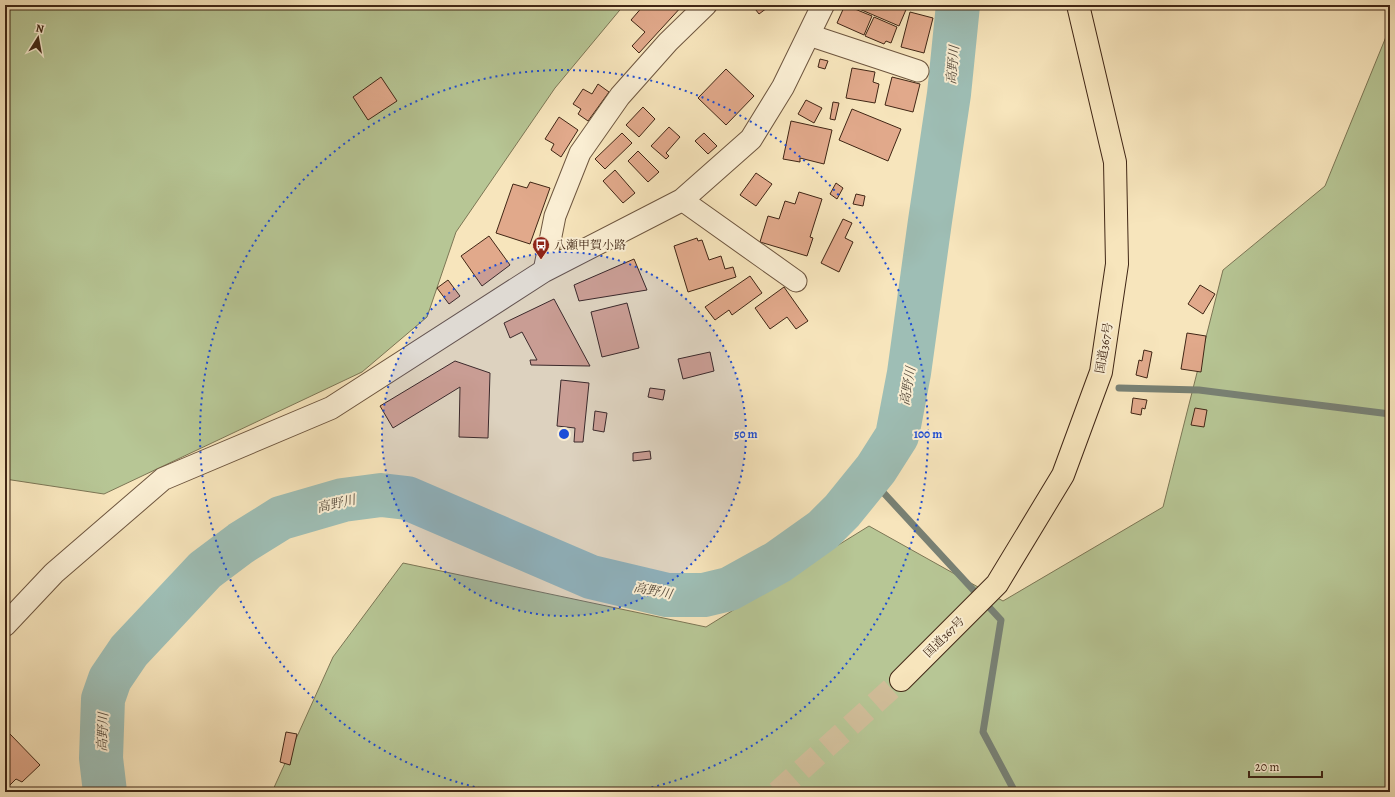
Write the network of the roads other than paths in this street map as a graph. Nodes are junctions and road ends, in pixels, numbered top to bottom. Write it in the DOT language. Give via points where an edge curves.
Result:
graph roads {
  1 [pos="706,5"];
  2 [pos="823,5"];
  3 [pos="1078,5"];
  4 [pos="809,35"];
  5 [pos="918,71"];
  6 [pos="682,200"];
  7 [pos="544,271"];
  8 [pos="796,281"];
  9 [pos="5,625"];
  10 [pos="901,680"];
  1 -- 7 [label="street" via="668,42 620,96 580,153 555,216"];
  2 -- 4 [label="street"];
  3 -- 10 [label="highway, 国道367号" via="1115,162 1117,264 1101,372 1063,475 994,588"];
  4 -- 5 [label="street"];
  4 -- 6 [label="street" via="783,87 751,139"];
  6 -- 7 [label="street"];
  6 -- 8 [label="street"];
  7 -- 9 [label="street" via="331,408 164,480 54,573"];
}
